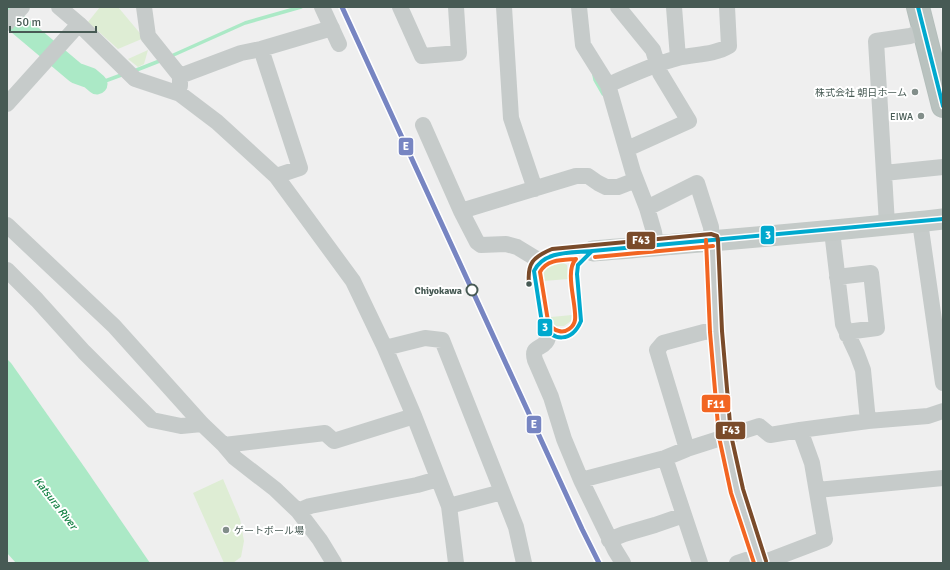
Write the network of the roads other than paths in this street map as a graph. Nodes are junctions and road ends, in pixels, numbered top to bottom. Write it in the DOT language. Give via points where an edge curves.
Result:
graph roads {
  1 [pos="22,7"];
  2 [pos="59,7"];
  3 [pos="144,7"];
  4 [pos="322,7"];
  5 [pos="400,7"];
  6 [pos="456,7"];
  7 [pos="504,7"];
  8 [pos="579,7"];
  9 [pos="618,7"];
  10 [pos="674,7"];
  11 [pos="727,7"];
  12 [pos="918,7"];
  13 [pos="7,23"];
  14 [pos="79,24"];
  15 [pos="332,28"];
  16 [pos="924,32"];
  17 [pos="339,44"];
  18 [pos="261,49"];
  19 [pos="678,58"];
  20 [pos="657,65"];
  21 [pos="180,76"];
  22 [pos="608,85"];
  23 [pos="180,94"];
  24 [pos="7,104"];
  25 [pos="943,106"];
  26 [pos="423,125"];
  27 [pos="627,149"];
  28 [pos="943,167"];
  29 [pos="884,173"];
  30 [pos="276,176"];
  31 [pos="636,180"];
  32 [pos="535,189"];
  33 [pos="646,208"];
  34 [pos="461,211"];
  35 [pos="943,219"];
  36 [pos="920,222"];
  37 [pos="887,224"];
  38 [pos="7,225"];
  39 [pos="832,231"];
  40 [pos="712,240"];
  41 [pos="656,245"];
  42 [pos="593,251"];
  43 [pos="540,261"];
  44 [pos="7,270"];
  45 [pos="837,277"];
  46 [pos="716,331"];
  47 [pos="549,335"];
  48 [pos="847,335"];
  49 [pos="385,348"];
  50 [pos="943,383"];
  51 [pos="943,411"];
  52 [pos="414,416"];
  53 [pos="868,421"];
  54 [pos="202,424"];
  55 [pos="800,430"];
  56 [pos="725,436"];
  57 [pos="224,445"];
  58 [pos="687,449"];
  59 [pos="665,458"];
  60 [pos="943,478"];
  61 [pos="438,479"];
  62 [pos="581,480"];
  63 [pos="817,490"];
  64 [pos="502,492"];
  65 [pos="449,506"];
  66 [pos="298,511"];
  67 [pos="684,515"];
  68 [pos="609,540"];
  69 [pos="760,561"];
  70 [pos="334,563"];
  71 [pos="456,563"];
  72 [pos="524,563"];
  73 [pos="623,563"];
  74 [pos="700,563"];
  75 [pos="737,563"];
  1 -- 13 [label="street"];
  2 -- 14 [label="street"];
  3 -- 21 [label="street" via="148,36"];
  4 -- 15 [label="street"];
  5 -- 6 [label="street" via="422,56 459,53"];
  7 -- 32 [label="street" via="511,118"];
  8 -- 22 [label="street" via="583,44"];
  9 -- 20 [label="street" via="653,50"];
  10 -- 19 [label="street"];
  11 -- 19 [label="street" via="729,46 720,51"];
  12 -- 16 [label="highway"];
  14 -- 23 [label="street" via="135,79"];
  14 -- 24 [label="street"];
  15 -- 17 [label="street"];
  15 -- 18 [label="street"];
  16 -- 25 [label="highway"];
  16 -- 29 [label="street" via="876,41"];
  18 -- 21 [label="street" via="241,53"];
  18 -- 30 [label="street" via="300,168"];
  19 -- 20 [label="street"];
  20 -- 22 [label="street"];
  20 -- 27 [label="street" via="689,121"];
  21 -- 23 [label="street"];
  22 -- 27 [label="street"];
  23 -- 30 [label="street" via="217,122"];
  26 -- 34 [label="street"];
  27 -- 31 [label="street"];
  28 -- 29 [label="street"];
  29 -- 37 [label="street"];
  30 -- 49 [label="street" via="353,281"];
  31 -- 32 [label="street" via="618,187 606,187 588,176 576,176"];
  31 -- 33 [label="street"];
  32 -- 34 [label="street"];
  33 -- 40 [label="street" via="697,183 711,227"];
  33 -- 41 [label="street"];
  34 -- 43 [label="street" via="481,246 506,244 517,247"];
  35 -- 36 [label="main road"];
  36 -- 37 [label="main road"];
  36 -- 50 [label="street"];
  37 -- 39 [label="main road"];
  38 -- 54 [label="street" via="114,326"];
  39 -- 40 [label="main road"];
  39 -- 45 [label="street"];
  40 -- 41 [label="main road"];
  40 -- 46 [label="street"];
  41 -- 42 [label="main road"];
  44 -- 54 [label="street" via="152,420 181,426"];
  45 -- 48 [label="street" via="843,324"];
  45 -- 48 [label="street" via="872,273 877,328 854,331"];
  46 -- 56 [label="street"];
  46 -- 58 [label="street" via="663,343 657,350"];
  47 -- 62 [label="street" via="546,342 535,350 534,360 551,397 564,439"];
  48 -- 53 [label="street" via="864,370"];
  49 -- 52 [label="street"];
  49 -- 64 [label="street" via="425,338 442,340"];
  51 -- 53 [label="street" via="928,416"];
  52 -- 57 [label="street" via="334,441 325,433"];
  52 -- 61 [label="street"];
  53 -- 55 [label="street"];
  54 -- 57 [label="street"];
  55 -- 56 [label="street" via="770,435 759,426"];
  55 -- 63 [label="street" via="812,463"];
  56 -- 58 [label="street"];
  56 -- 69 [label="street" via="737,491"];
  57 -- 66 [label="street" via="235,458 275,489"];
  58 -- 59 [label="street"];
  59 -- 62 [label="street"];
  59 -- 67 [label="street"];
  60 -- 63 [label="street"];
  61 -- 65 [label="street"];
  61 -- 66 [label="street" via="310,506"];
  62 -- 68 [label="street"];
  63 -- 69 [label="street" via="825,539"];
  64 -- 65 [label="street"];
  64 -- 72 [label="street" via="516,527"];
  65 -- 71 [label="street"];
  66 -- 70 [label="street"];
  67 -- 68 [label="street"];
  67 -- 74 [label="street"];
  68 -- 73 [label="street"];
  69 -- 75 [label="street"];
}
